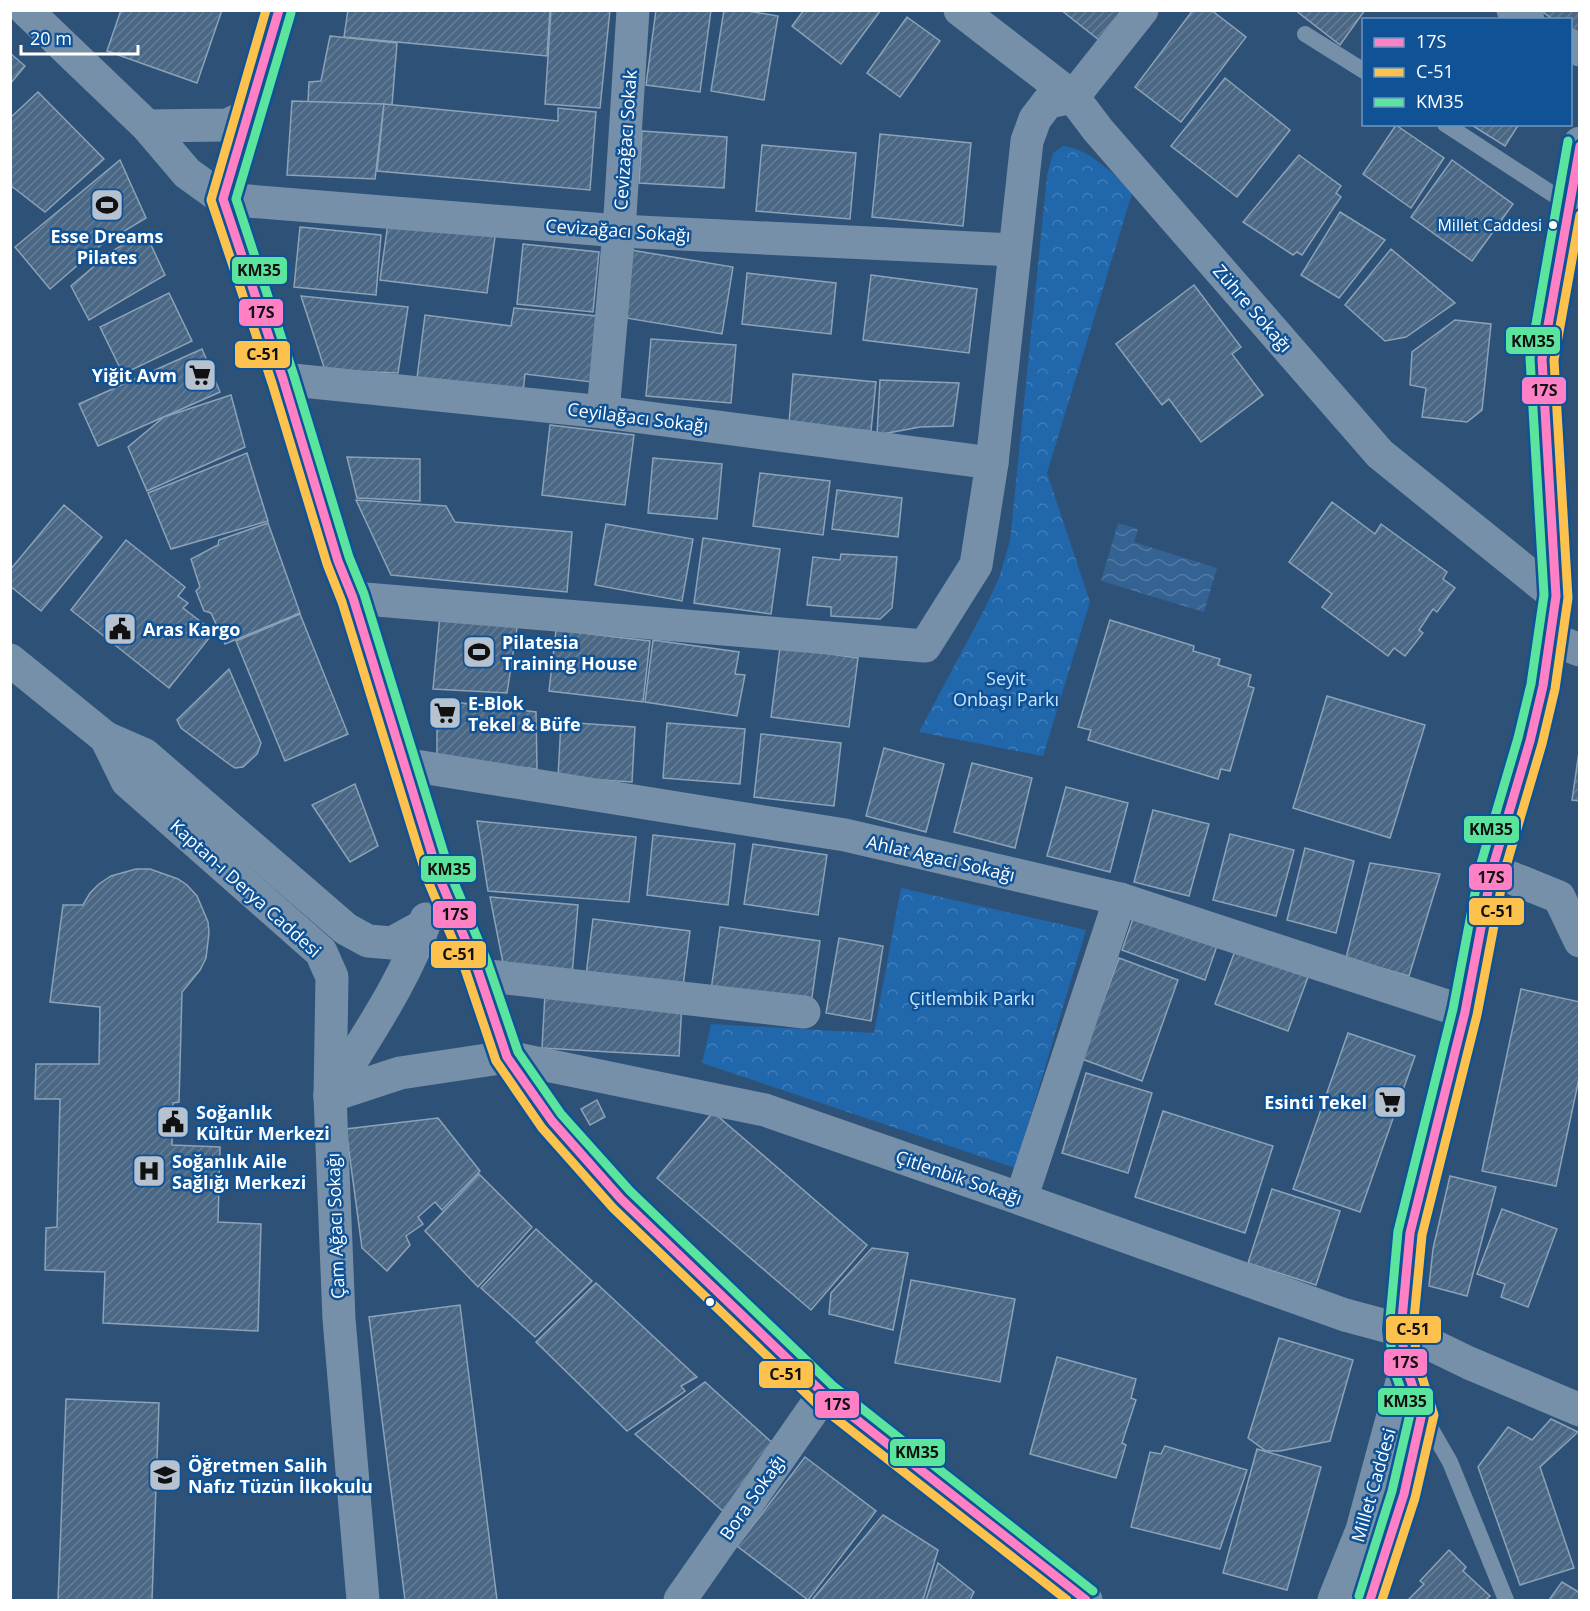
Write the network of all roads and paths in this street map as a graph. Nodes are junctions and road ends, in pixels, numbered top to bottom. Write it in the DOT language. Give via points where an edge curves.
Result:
graph roads {
  1 [pos="26,10"];
  2 [pos="279,10"];
  3 [pos="633,10"];
  4 [pos="960,10"];
  5 [pos="1142,10"];
  6 [pos="1305,34"];
  7 [pos="1362,70"];
  8 [pos="1073,97"];
  9 [pos="247,116"];
  10 [pos="147,126"];
  11 [pos="1448,126"];
  12 [pos="1580,143"];
  13 [pos="223,199"];
  14 [pos="1568,204"];
  15 [pos="619,231"];
  16 [pos="1014,250"];
  17 [pos="283,379"];
  18 [pos="603,412"];
  19 [pos="992,463"];
  20 [pos="1556,596"];
  21 [pos="353,598"];
  22 [pos="1549,638"];
  23 [pos="1580,650"];
  24 [pos="10,660"];
  25 [pos="106,738"];
  26 [pos="403,764"];
  27 [pos="1492,870"];
  28 [pos="439,877"];
  29 [pos="1120,899"];
  30 [pos="423,926"];
  31 [pos="1580,941"];
  32 [pos="480,975"];
  33 [pos="804,1012"];
  34 [pos="1465,1012"];
  35 [pos="507,1057"];
  36 [pos="330,1096"];
  37 [pos="1021,1199"];
  38 [pos="1401,1330"];
  39 [pos="1406,1367"];
  40 [pos="824,1394"];
  41 [pos="1580,1410"];
  42 [pos="1422,1413"];
  43 [pos="363,1600"];
  44 [pos="680,1600"];
  45 [pos="1086,1600"];
  46 [pos="1334,1600"];
  47 [pos="1370,1600"];
  48 [pos="1506,1600"];
  1 -- 10 [label="street"];
  2 -- 9 [label="street"];
  3 -- 15 [label="street, Cevizağacı Sokak"];
  4 -- 8 [label="street, Zühre Sokağı"];
  5 -- 8 [label="street"];
  6 -- 7 [label="lane"];
  8 -- 16 [label="street" via="1048,102 1035,119 1027,141"];
  8 -- 20 [label="street, Zühre Sokağı" via="1380,454"];
  9 -- 10 [label="street" via="227,125"];
  9 -- 13 [label="street"];
  10 -- 13 [label="street" via="187,173"];
  11 -- 14 [label="lane"];
  12 -- 14 [label="street, Millet Caddesi"];
  13 -- 15 [label="street, Cevizağacı Sokağı"];
  13 -- 17 [label="street"];
  14 -- 20 [label="street, Millet Caddesi" via="1542,359"];
  15 -- 16 [label="street, Cevizağacı Sokağı"];
  15 -- 18 [label="street, Cevizağacı Sokak"];
  16 -- 19 [label="street"];
  17 -- 18 [label="street, Ceyilağacı Sokağı"];
  17 -- 21 [label="street" via="338,561"];
  18 -- 19 [label="street, Ceyilağacı Sokağı"];
  19 -- 21 [label="street" via="975,566 925,646"];
  20 -- 22 [label="street, Millet Caddesi"];
  21 -- 26 [label="street"];
  22 -- 23 [label="street"];
  22 -- 27 [label="street, Millet Caddesi" via="1530,741"];
  24 -- 25 [label="street, Kaptan-ı Derya Caddesi"];
  25 -- 30 [label="street, Kaptan-ı Derya Caddesi" via="145,756 346,929 368,941 392,944"];
  25 -- 36 [label="street, Kaptan-ı Derya Caddesi" via="127,781 321,952 332,977"];
  26 -- 28 [label="street"];
  26 -- 29 [label="street, Ahlat Agaci Sokağı" via="845,835"];
  27 -- 31 [label="street" via="1559,897"];
  27 -- 34 [label="street, Millet Caddesi"];
  28 -- 30 [label="street"];
  28 -- 32 [label="street"];
  29 -- 34 [label="street, Ahlat Agaci Sokağı"];
  29 -- 37 [label="street"];
  30 -- 36 [label="street" via="417,946 385,1005"];
  32 -- 33 [label="street"];
  32 -- 35 [label="street"];
  34 -- 38 [label="street, Millet Caddesi" via="1410,1233"];
  35 -- 36 [label="street, Çitlenbik Sokağı" via="400,1072"];
  35 -- 37 [label="street, Çitlenbik Sokağı" via="765,1110"];
  35 -- 40 [label="street" via="552,1121 621,1199"];
  36 -- 43 [label="street, Çam Ağacı Sokağı" via="339,1319"];
  37 -- 38 [label="street, Çitlenbik Sokağı" via="1345,1316"];
  38 -- 39 [label="street, Millet Caddesi"];
  38 -- 41 [label="street, Çitlenbik Sokağı"];
  39 -- 42 [label="street, Millet Caddesi"];
  39 -- 46 [label="street, Millet Caddesi" via="1362,1530"];
  40 -- 44 [label="street, Bora Sokağı"];
  40 -- 45 [label="street"];
  42 -- 47 [label="street, Millet Caddesi" via="1404,1494"];
  42 -- 48 [label="lane" via="1450,1462"];
}
